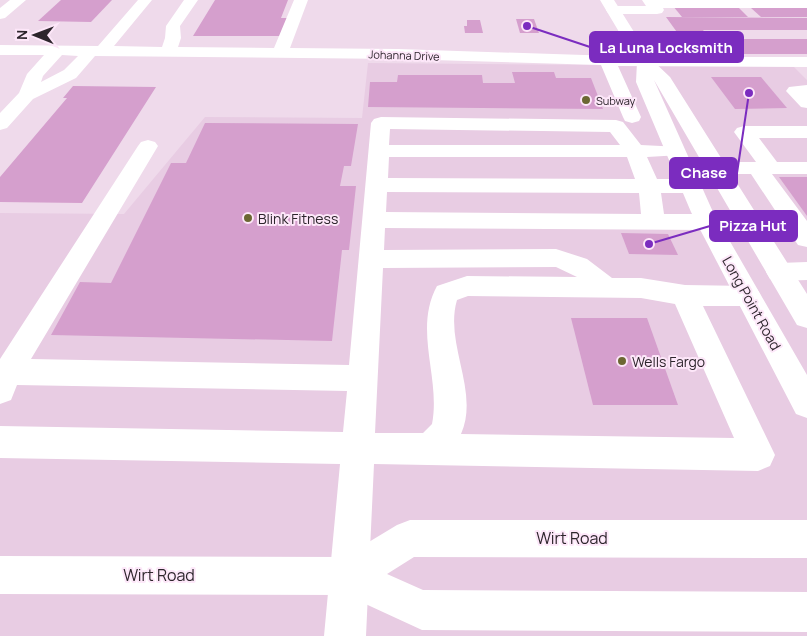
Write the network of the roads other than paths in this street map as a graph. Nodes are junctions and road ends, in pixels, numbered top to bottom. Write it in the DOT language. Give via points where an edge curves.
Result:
graph roads {
  1 [pos="19,0"];
  2 [pos="145,0"];
  3 [pos="191,0"];
  4 [pos="301,0"];
  5 [pos="651,2"];
  6 [pos="807,4"];
  7 [pos="610,5"];
  8 [pos="0,15"];
  9 [pos="0,50"];
  10 [pos="57,51"];
  11 [pos="97,51"];
  12 [pos="168,52"];
  13 [pos="280,53"];
  14 [pos="607,61"];
  15 [pos="645,62"];
  16 [pos="804,65"];
  17 [pos="807,90"];
  18 [pos="27,95"];
  19 [pos="807,102"];
  20 [pos="660,118"];
  21 [pos="624,122"];
  22 [pos="0,124"];
  23 [pos="807,132"];
  24 [pos="148,146"];
  25 [pos="634,150"];
  26 [pos="674,151"];
  27 [pos="380,152"];
  28 [pos="716,168"];
  29 [pos="764,168"];
  30 [pos="807,168"];
  31 [pos="377,185"];
  32 [pos="649,186"];
  33 [pos="690,186"];
  34 [pos="375,220"];
  35 [pos="654,222"];
  36 [pos="708,222"];
  37 [pos="807,239"];
  38 [pos="372,259"];
  39 [pos="807,271"];
  40 [pos="779,272"];
  41 [pos="606,288"];
  42 [pos="685,295"];
  43 [pos="748,296"];
  44 [pos="807,317"];
  45 [pos="364,378"];
  46 [pos="4,381"];
  47 [pos="807,404"];
  48 [pos="0,442"];
  49 [pos="359,448"];
  50 [pos="429,449"];
  51 [pos="807,539"];
  52 [pos="0,575"];
  53 [pos="348,576"];
  54 [pos="807,612"];
  55 [pos="345,636"];
  1 -- 8 [label="main road"];
  2 -- 11 [label="main road"];
  3 -- 12 [label="main road" via="172,26 173,38"];
  4 -- 13 [label="main road"];
  5 -- 6 [label="main road"];
  5 -- 7 [label="main road" via="657,10"];
  7 -- 15 [label="main road, Long Point Road"];
  9 -- 10 [label="main road, Johanna Drive"];
  10 -- 11 [label="main road, Johanna Drive"];
  10 -- 18 [label="main road" via="35,74"];
  11 -- 12 [label="main road, Johanna Drive"];
  11 -- 18 [label="main road" via="70,74"];
  12 -- 13 [label="main road, Johanna Drive"];
  13 -- 14 [label="main road, Johanna Drive"];
  14 -- 15 [label="main road, Johanna Drive"];
  14 -- 21 [label="main road"];
  15 -- 16 [label="main road, Johanna Drive"];
  15 -- 20 [label="main road, Long Point Road" via="645,82"];
  15 -- 28 [label="main road, Long Point Road" via="664,81"];
  17 -- 19 [label="main road" via="795,90"];
  18 -- 22 [label="main road"];
  20 -- 21 [label="main road"];
  20 -- 26 [label="main road, Long Point Road"];
  21 -- 25 [label="main road"];
  21 -- 27 [label="main road" via="381,123"];
  23 -- 29 [label="main road" via="744,132"];
  24 -- 46 [label="main road"];
  25 -- 26 [label="main road"];
  25 -- 27 [label="main road"];
  25 -- 32 [label="main road"];
  26 -- 33 [label="main road, Long Point Road"];
  27 -- 31 [label="main road"];
  28 -- 29 [label="main road"];
  28 -- 40 [label="main road, Long Point Road"];
  29 -- 30 [label="main road"];
  29 -- 37 [label="main road"];
  31 -- 32 [label="main road"];
  31 -- 34 [label="main road"];
  32 -- 33 [label="main road"];
  32 -- 35 [label="main road"];
  33 -- 36 [label="main road, Long Point Road"];
  34 -- 35 [label="main road"];
  34 -- 38 [label="main road"];
  35 -- 36 [label="main road"];
  36 -- 43 [label="main road, Long Point Road"];
  38 -- 41 [label="main road" via="556,258 585,269"];
  38 -- 45 [label="main road"];
  39 -- 40 [label="main road"];
  40 -- 44 [label="main road, Long Point Road"];
  41 -- 42 [label="main road" via="642,288"];
  41 -- 50 [label="main road" via="467,286 446,293 441,304 440,323 450,404 448,426 444,435"];
  42 -- 43 [label="main road"];
  42 -- 50 [label="main road" via="758,455"];
  43 -- 47 [label="main road, Long Point Road"];
  45 -- 46 [label="main road"];
  45 -- 49 [label="main road"];
  48 -- 49 [label="main road"];
  49 -- 50 [label="main road"];
  49 -- 53 [label="main road"];
  51 -- 53 [label="main road, Wirt Road" via="410,538"];
  52 -- 53 [label="main road, Wirt Road"];
  53 -- 54 [label="main road, Wirt Road" via="422,610"];
  53 -- 55 [label="main road"];
}
